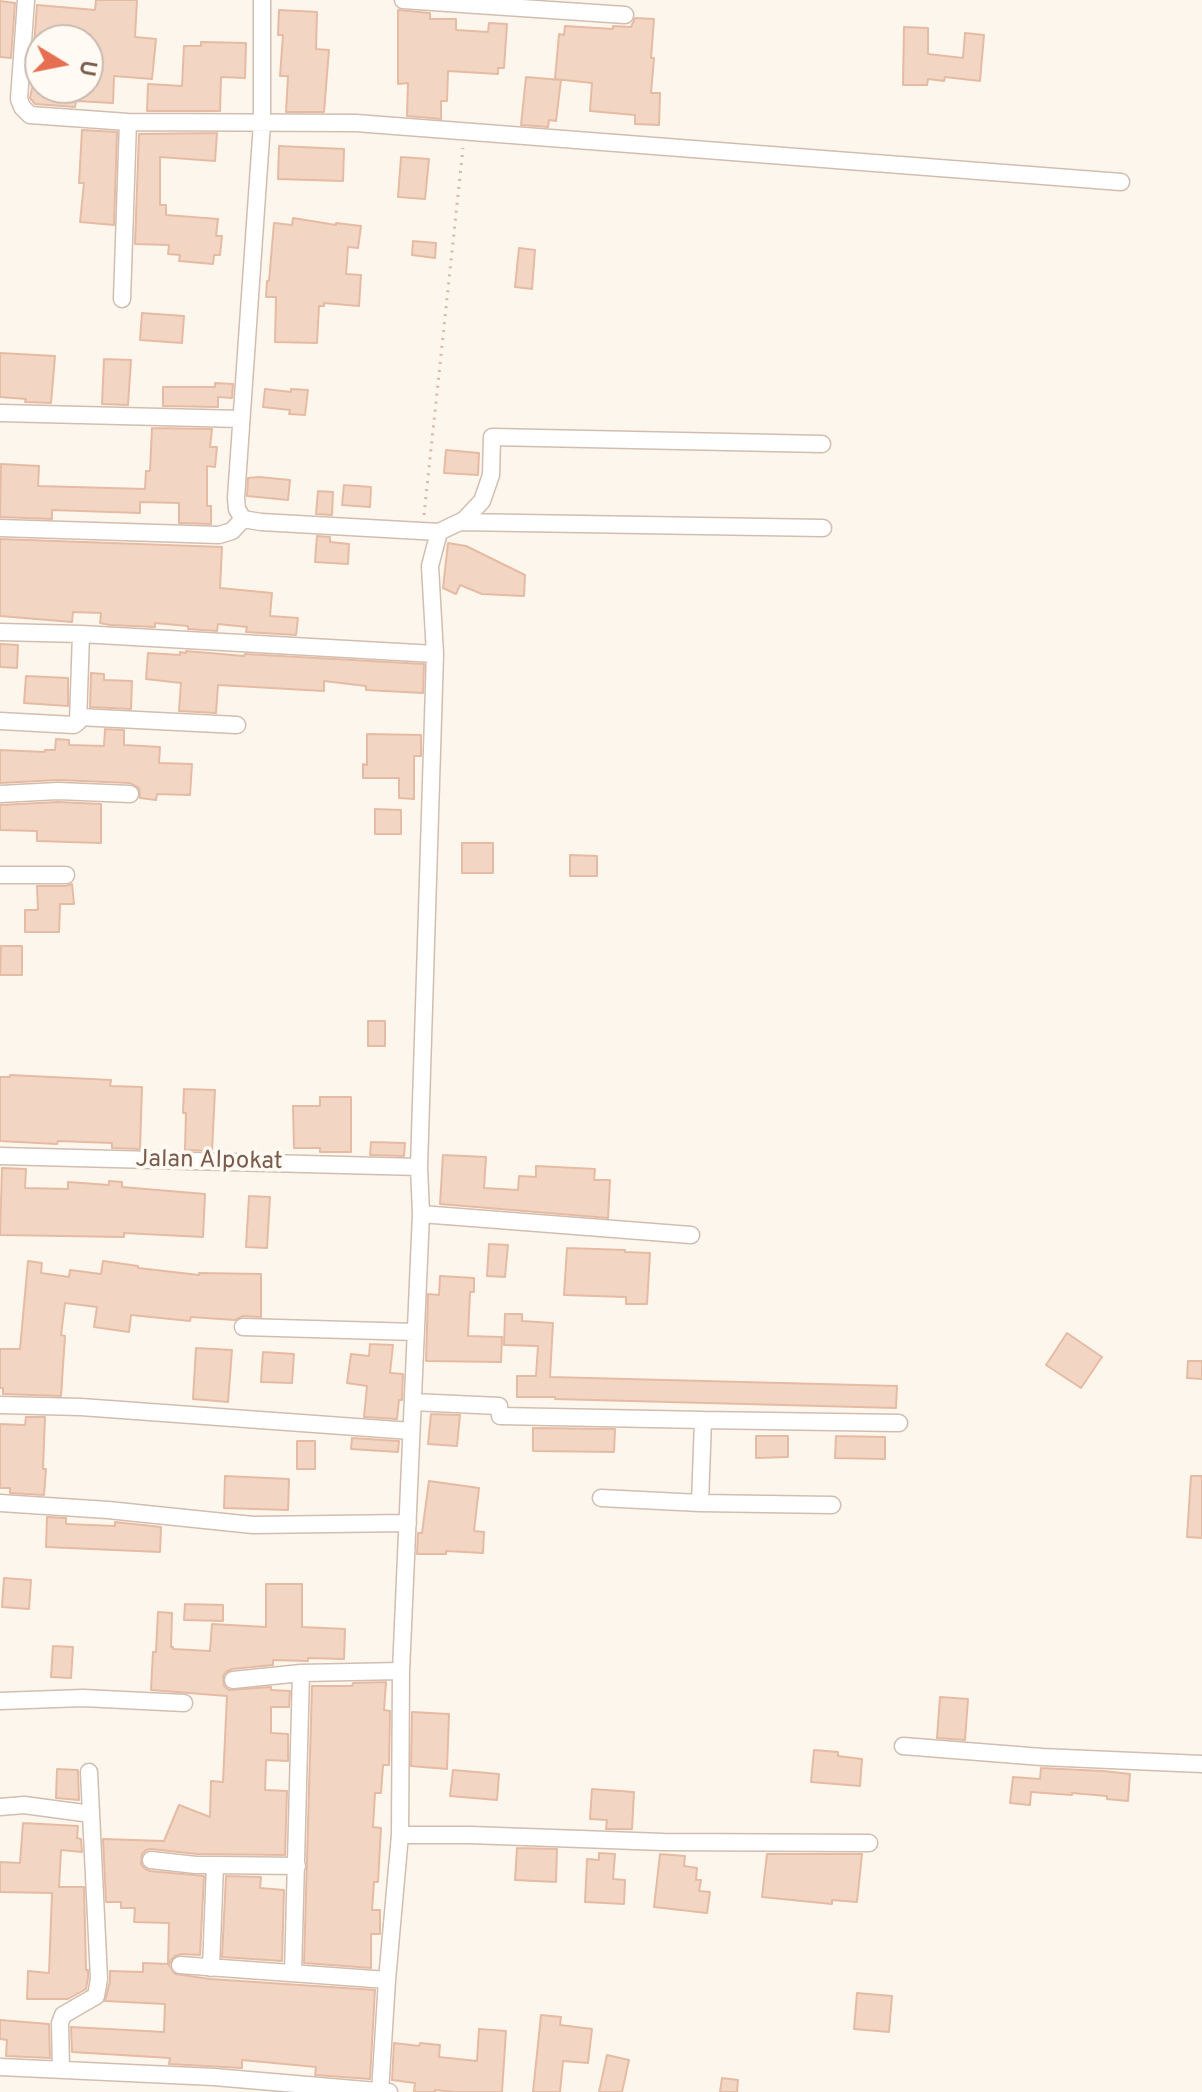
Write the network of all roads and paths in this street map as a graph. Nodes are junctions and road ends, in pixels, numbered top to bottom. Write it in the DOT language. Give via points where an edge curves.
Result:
graph roads {
  1 [pos="26,0"];
  2 [pos="262,0"];
  3 [pos="403,0"];
  4 [pos="625,15"];
  5 [pos="128,122"];
  6 [pos="262,123"];
  7 [pos="465,131"];
  8 [pos="1121,182"];
  9 [pos="122,299"];
  10 [pos="0,413"];
  11 [pos="241,419"];
  12 [pos="822,444"];
  13 [pos="243,519"];
  14 [pos="460,522"];
  15 [pos="0,528"];
  16 [pos="823,528"];
  17 [pos="431,531"];
  18 [pos="0,632"];
  19 [pos="81,634"];
  20 [pos="435,654"];
  21 [pos="78,717"];
  22 [pos="0,721"];
  23 [pos="237,725"];
  24 [pos="0,794"];
  25 [pos="130,794"];
  26 [pos="0,875"];
  27 [pos="66,875"];
  28 [pos="0,1156"];
  29 [pos="419,1167"];
  30 [pos="421,1214"];
  31 [pos="691,1235"];
  32 [pos="243,1327"];
  33 [pos="416,1332"];
  34 [pos="413,1402"];
  35 [pos="0,1405"];
  36 [pos="703,1420"];
  37 [pos="899,1423"];
  38 [pos="411,1431"];
  39 [pos="601,1498"];
  40 [pos="0,1503"];
  41 [pos="700,1503"];
  42 [pos="832,1505"];
  43 [pos="408,1523"];
  44 [pos="401,1671"];
  45 [pos="301,1673"];
  46 [pos="233,1680"];
  47 [pos="0,1701"];
  48 [pos="184,1703"];
  49 [pos="903,1746"];
  50 [pos="1202,1764"];
  51 [pos="89,1772"];
  52 [pos="0,1807"];
  53 [pos="91,1814"];
  54 [pos="400,1835"];
  55 [pos="869,1843"];
  56 [pos="151,1860"];
  57 [pos="215,1865"];
  58 [pos="297,1866"];
  59 [pos="180,1965"];
  60 [pos="211,1968"];
  61 [pos="293,1973"];
  62 [pos="387,1980"];
  63 [pos="0,2067"];
  64 [pos="61,2070"];
  65 [pos="384,2091"];
  1 -- 5 [label="street" via="22,107 30,115"];
  2 -- 6 [label="street"];
  3 -- 4 [label="street"];
  5 -- 6 [label="street"];
  5 -- 9 [label="street"];
  6 -- 7 [label="street"];
  6 -- 11 [label="street"];
  7 -- 8 [label="street"];
  7 -- 17 [label="path"];
  10 -- 11 [label="street"];
  11 -- 13 [label="street" via="236,498"];
  12 -- 14 [label="street" via="492,437 491,475 482,501"];
  13 -- 15 [label="street" via="219,535"];
  13 -- 17 [label="street"];
  14 -- 16 [label="street"];
  14 -- 17 [label="street"];
  17 -- 20 [label="street"];
  18 -- 19 [label="street"];
  19 -- 20 [label="street"];
  19 -- 21 [label="street"];
  20 -- 29 [label="street"];
  21 -- 22 [label="street" via="74,725"];
  21 -- 23 [label="street"];
  24 -- 25 [label="street"];
  26 -- 27 [label="street"];
  28 -- 29 [label="street, Jalan Alpokat"];
  29 -- 30 [label="street"];
  30 -- 31 [label="street"];
  30 -- 33 [label="street"];
  32 -- 33 [label="street"];
  33 -- 34 [label="street"];
  34 -- 36 [label="street" via="499,1406 500,1416"];
  34 -- 38 [label="street"];
  35 -- 38 [label="street"];
  36 -- 37 [label="street"];
  36 -- 41 [label="street"];
  38 -- 43 [label="street"];
  39 -- 41 [label="street"];
  40 -- 43 [label="street" via="253,1525"];
  41 -- 42 [label="street"];
  43 -- 44 [label="street"];
  44 -- 45 [label="street"];
  44 -- 54 [label="street"];
  45 -- 46 [label="street"];
  45 -- 58 [label="street"];
  47 -- 48 [label="street"];
  49 -- 50 [label="street"];
  51 -- 53 [label="street"];
  52 -- 53 [label="street"];
  53 -- 64 [label="street" via="98,1988 96,1996 63,2015"];
  54 -- 55 [label="street"];
  54 -- 62 [label="street"];
  56 -- 57 [label="street"];
  57 -- 58 [label="street"];
  57 -- 60 [label="street"];
  58 -- 61 [label="street"];
  59 -- 60 [label="street"];
  60 -- 61 [label="street"];
  61 -- 62 [label="street"];
  62 -- 65 [label="street"];
  63 -- 64 [label="street"];
  64 -- 65 [label="street"];
}
